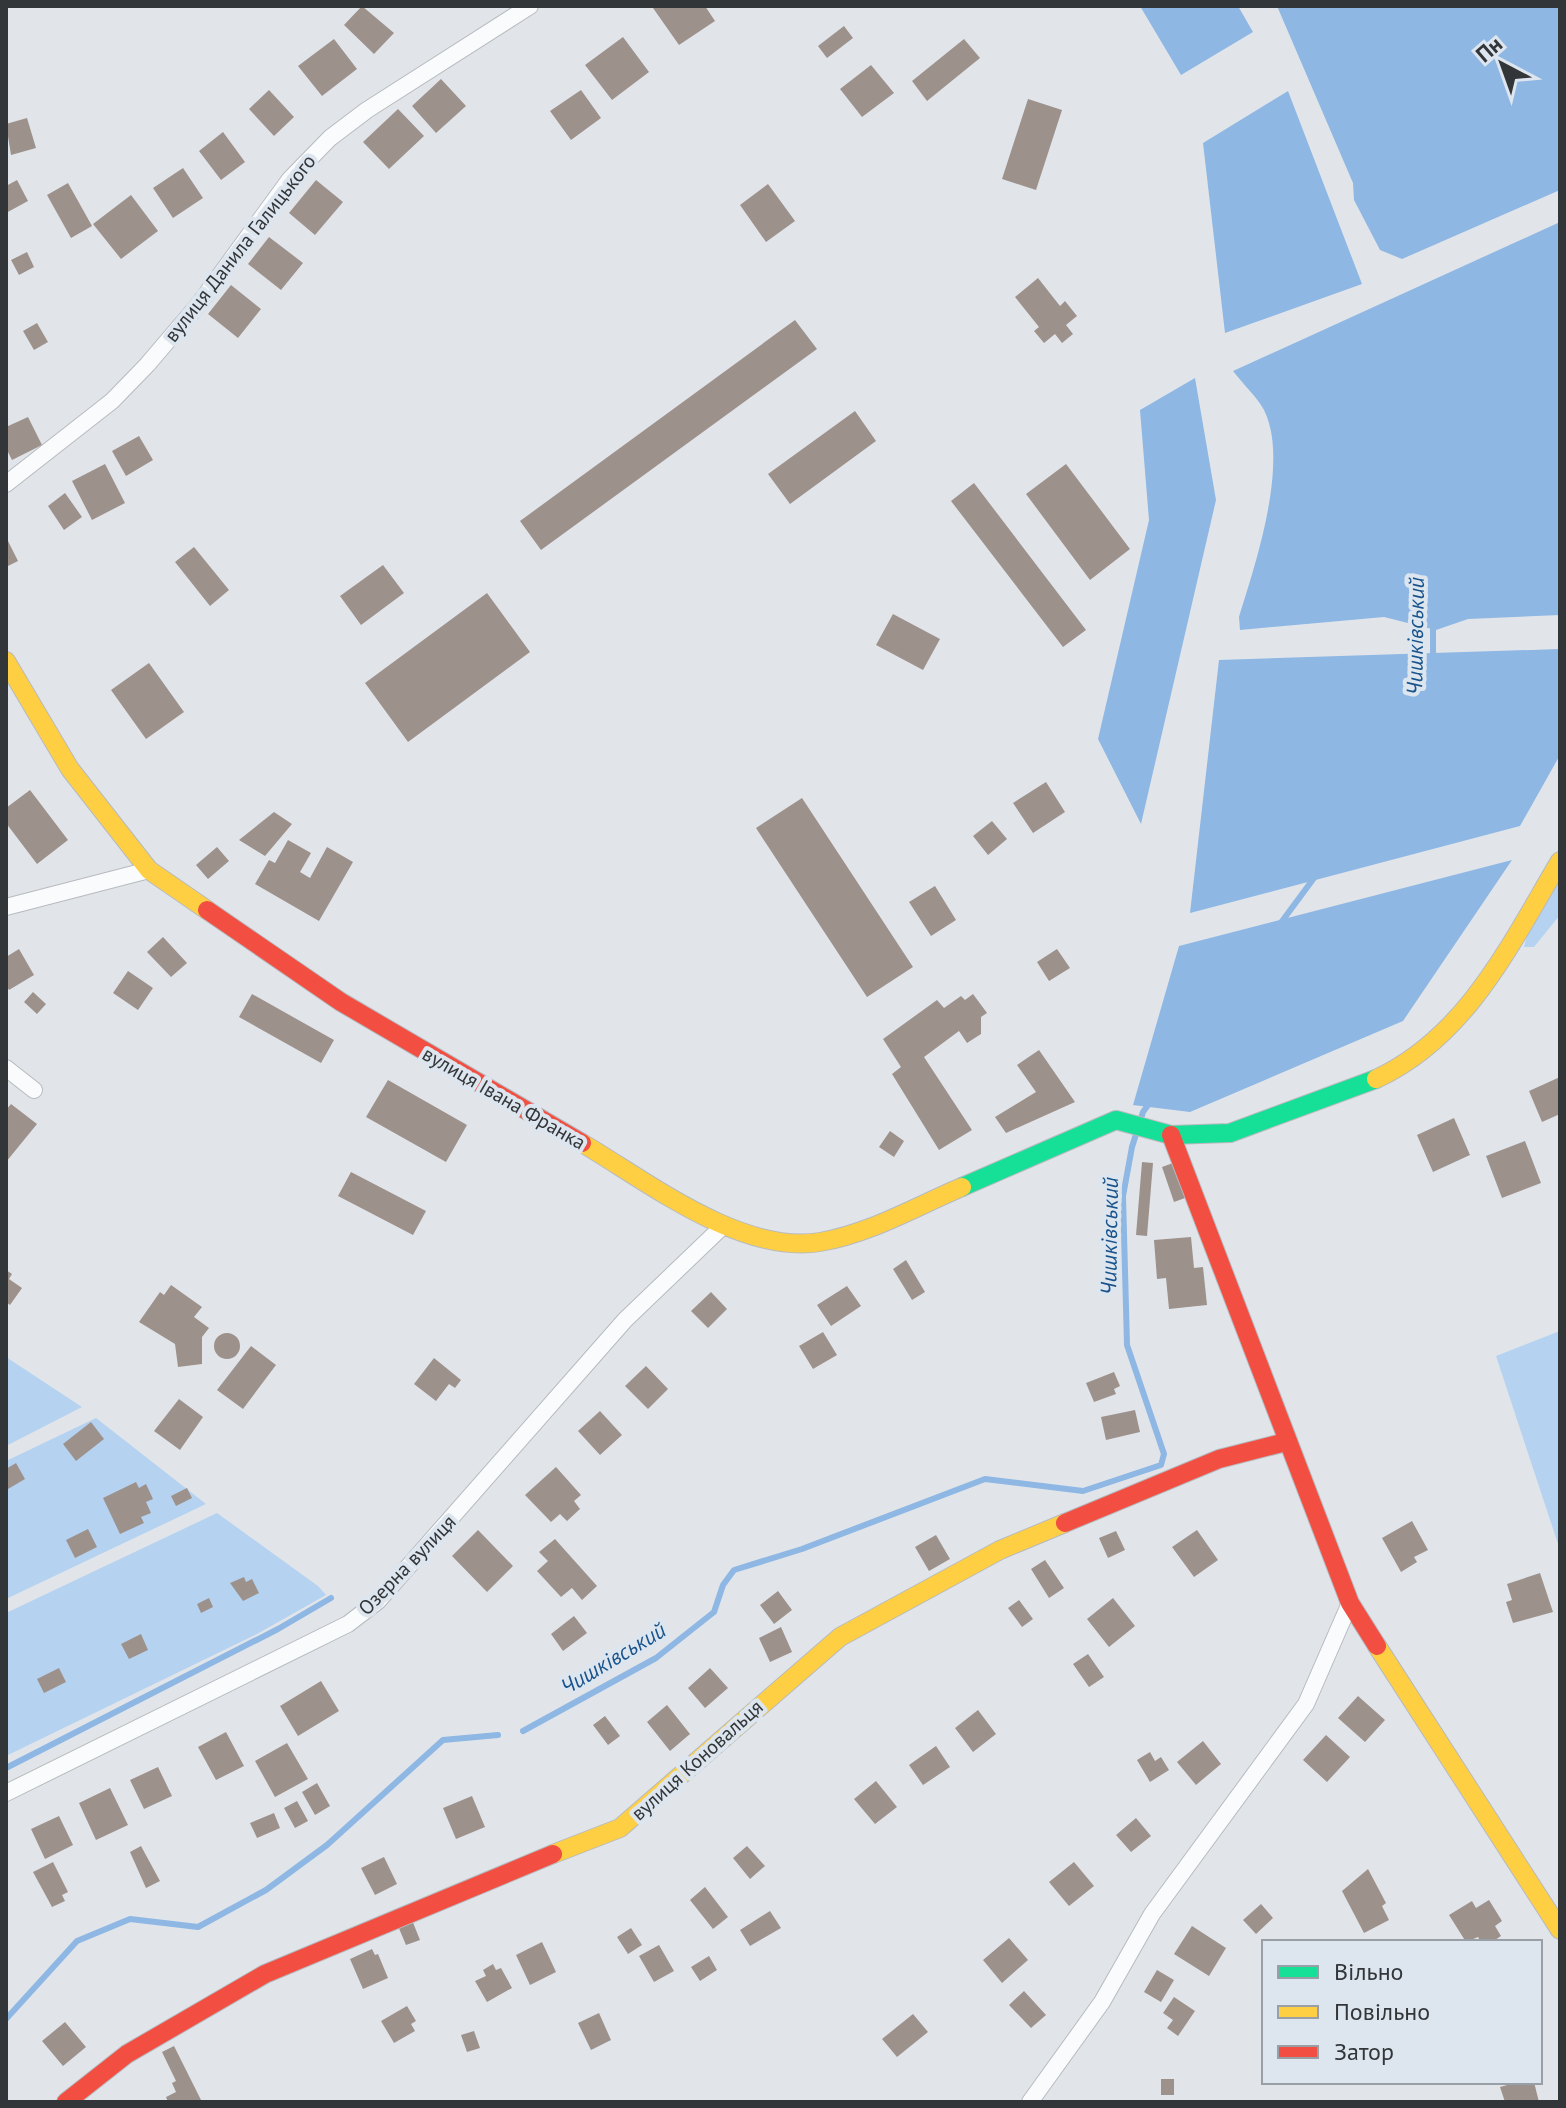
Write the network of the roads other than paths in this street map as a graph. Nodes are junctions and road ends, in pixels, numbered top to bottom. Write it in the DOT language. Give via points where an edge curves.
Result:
graph roads {
  1 [pos="530,6"];
  2 [pos="6,484"];
  3 [pos="6,661"];
  4 [pos="1560,861"];
  5 [pos="149,870"];
  6 [pos="6,907"];
  7 [pos="6,1068"];
  8 [pos="34,1090"];
  9 [pos="1165,1134"];
  10 [pos="723,1226"];
  11 [pos="1286,1442"];
  12 [pos="1350,1603"];
  13 [pos="6,1793"];
  14 [pos="1560,1930"];
  15 [pos="66,2102"];
  16 [pos="1030,2102"];
  1 -- 2 [label="street, вулиця Данила Галицького" via="330,138 290,179 199,304 147,365 112,401"];
  3 -- 5 [label="street, вулиця Івана Франка" via="70,769"];
  4 -- 9 [label="street" via="1485,985 1440,1039 1380,1078 1230,1133"];
  5 -- 6 [label="street"];
  5 -- 10 [label="street, вулиця Івана Франка" via="341,1002"];
  7 -- 8 [label="street"];
  9 -- 10 [label="street, вулиця Івана Франка" via="1123,1121 814,1246 774,1245"];
  9 -- 11 [label="street"];
  10 -- 13 [label="street, Озерна вулиця" via="625,1320 378,1601 348,1624"];
  11 -- 12 [label="street"];
  11 -- 15 [label="street, вулиця Коновальця" via="1219,1459 1000,1550 840,1637 620,1828 265,1974 127,2054"];
  12 -- 14 [label="street"];
  12 -- 16 [label="street" via="1306,1704 1152,1914 1102,2002"];
}
